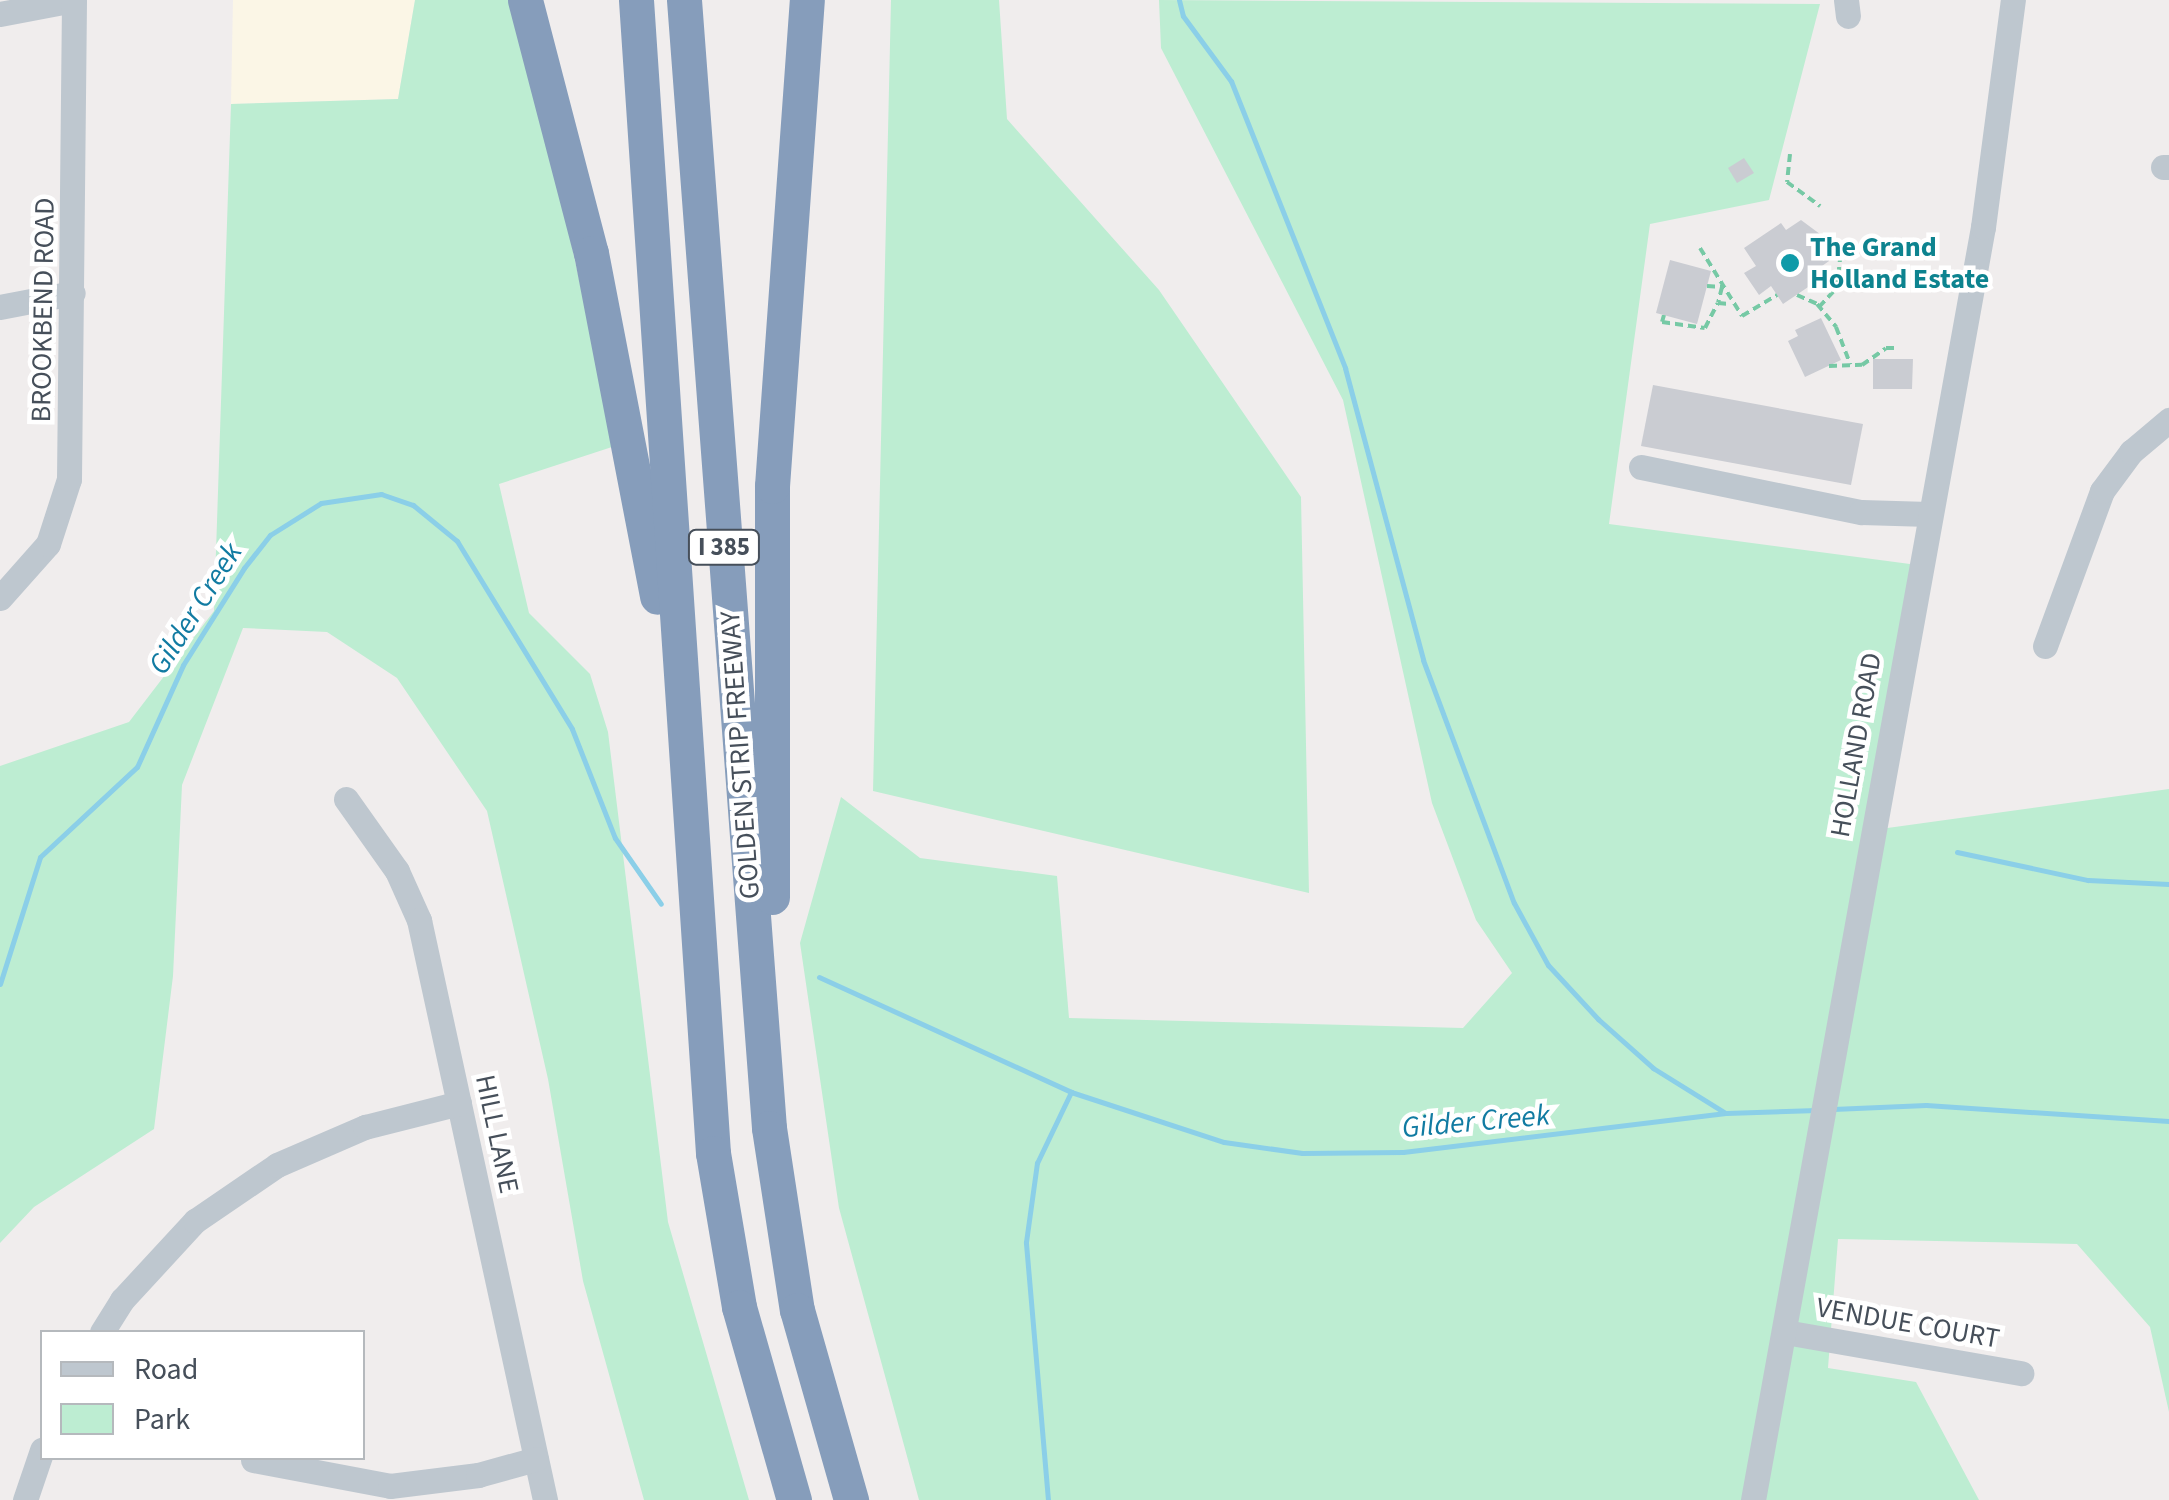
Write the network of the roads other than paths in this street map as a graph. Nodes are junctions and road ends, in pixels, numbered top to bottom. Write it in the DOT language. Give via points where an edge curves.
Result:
graph roads {
  1 [pos="74,0"];
  2 [pos="524,0"];
  3 [pos="636,0"];
  4 [pos="684,0"];
  5 [pos="807,0"];
  6 [pos="2013,0"];
  7 [pos="0,14"];
  8 [pos="72,294"];
  9 [pos="0,306"];
  10 [pos="2169,420"];
  11 [pos="1641,467"];
  12 [pos="1928,514"];
  13 [pos="0,598"];
  14 [pos="2044,646"];
  15 [pos="680,721"];
  16 [pos="346,799"];
  17 [pos="766,1093"];
  18 [pos="459,1104"];
  19 [pos="103,1330"];
  20 [pos="1785,1332"];
  21 [pos="2021,1374"];
  22 [pos="40,1456"];
  23 [pos="536,1459"];
  24 [pos="253,1460"];
  25 [pos="25,1500"];
  26 [pos="546,1500"];
  27 [pos="794,1500"];
  28 [pos="851,1500"];
  29 [pos="1753,1500"];
  1 -- 7 [label="street"];
  1 -- 8 [label="street, BROOKBEND ROAD"];
  2 -- 15 [label="highway" via="591,253"];
  3 -- 15 [label="highway, GOLDEN STRIP FREEWAY / I 385"];
  4 -- 17 [label="highway, GOLDEN STRIP FREEWAY / I 385"];
  5 -- 17 [label="highway" via="772,486"];
  6 -- 12 [label="street, HOLLAND ROAD" via="1984,227"];
  8 -- 9 [label="street"];
  8 -- 13 [label="street, BROOKBEND ROAD" via="72,439 64,505 31,570"];
  10 -- 14 [label="street" via="2131,452 2102,491"];
  11 -- 12 [label="street" via="1861,512"];
  12 -- 20 [label="street, HOLLAND ROAD"];
  15 -- 27 [label="highway, GOLDEN STRIP FREEWAY / I 385" via="723,1218 740,1307"];
  16 -- 18 [label="street, HILL LANE" via="397,871 419,920"];
  17 -- 28 [label="highway, GOLDEN STRIP FREEWAY / I 385" via="794,1292"];
  18 -- 19 [label="street" via="365,1128 277,1165 195,1221"];
  18 -- 23 [label="street, HILL LANE"];
  20 -- 21 [label="street, VENDUE COURT"];
  20 -- 29 [label="street, HOLLAND ROAD"];
  22 -- 25 [label="street"];
  23 -- 24 [label="street" via="478,1476 390,1486"];
  23 -- 26 [label="street, HILL LANE"];
}
